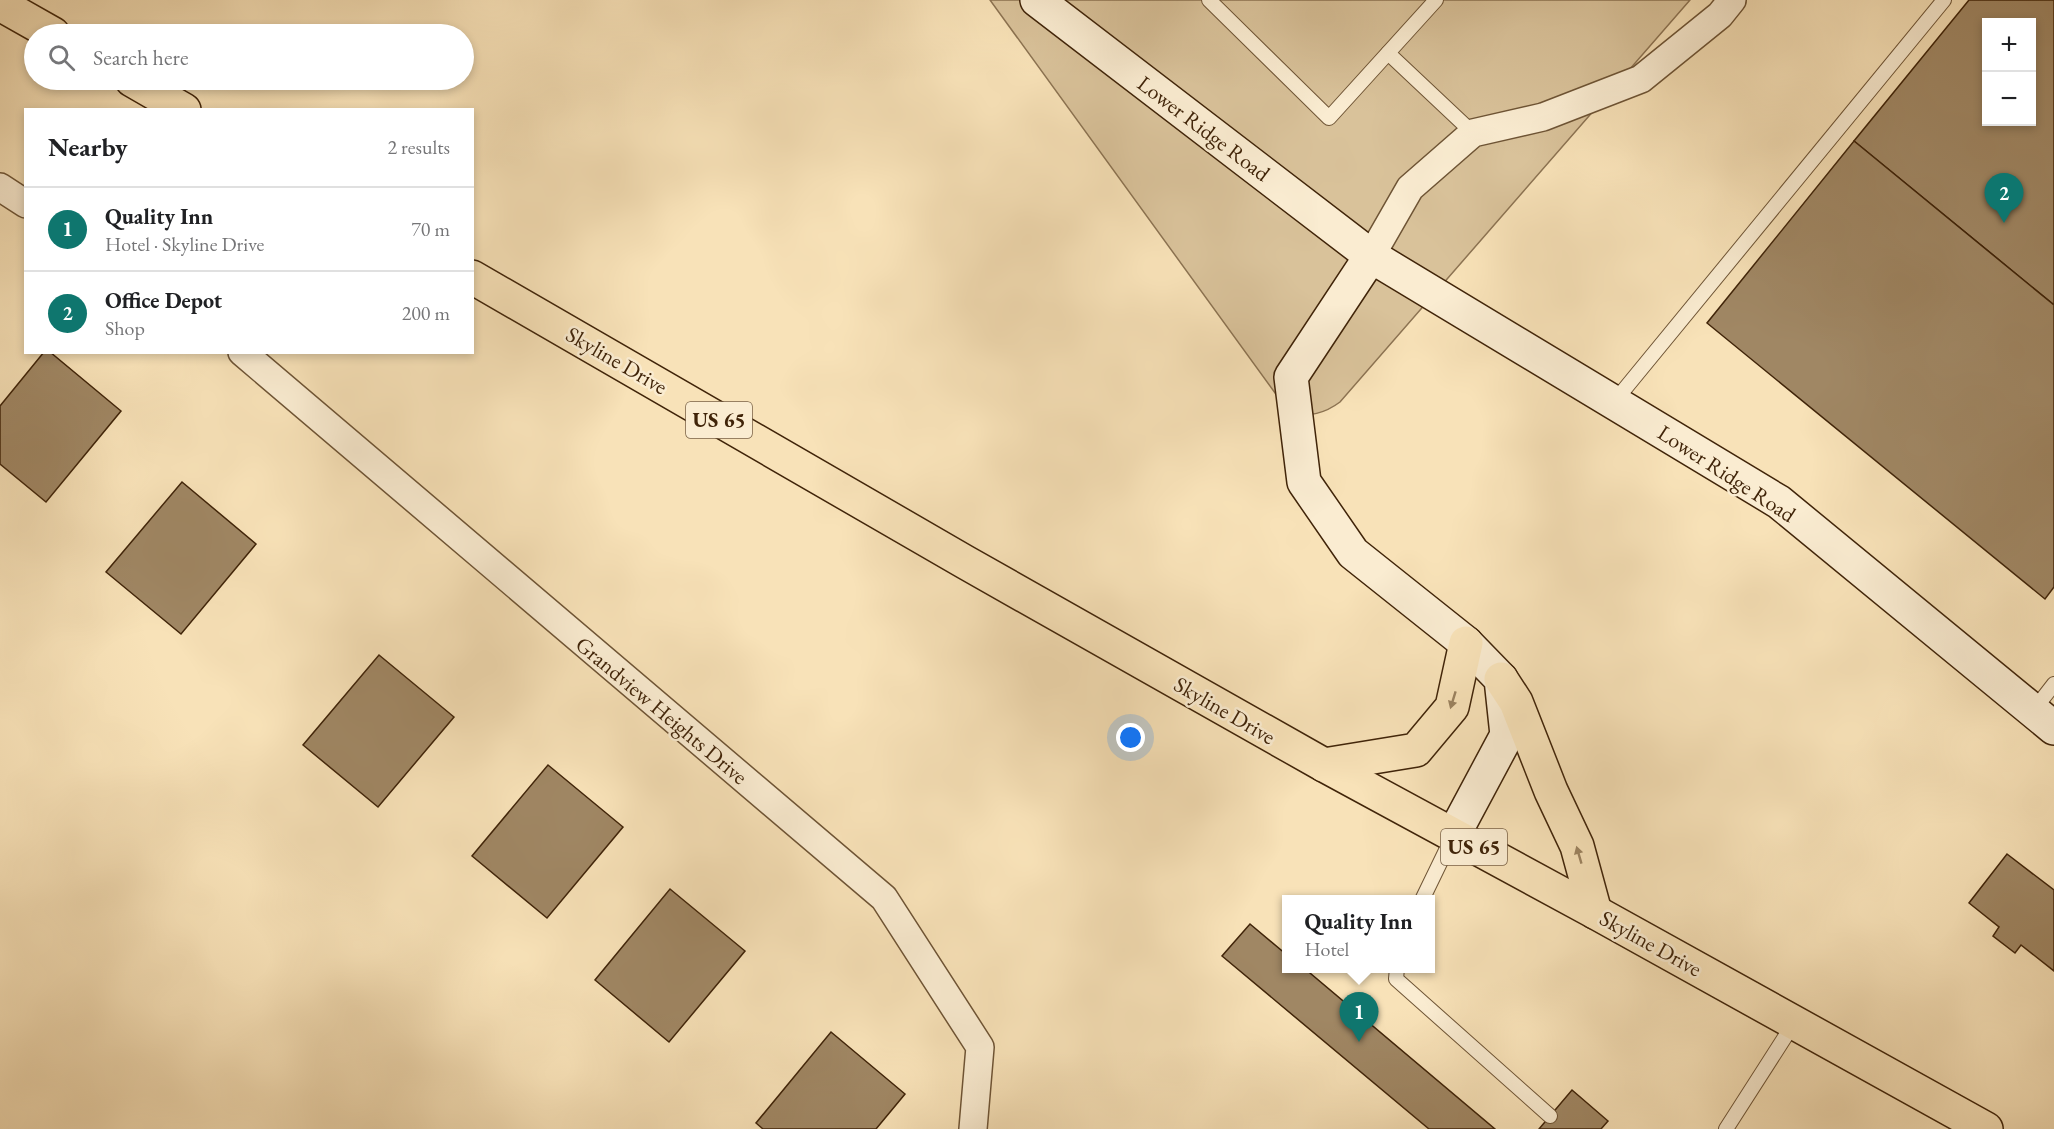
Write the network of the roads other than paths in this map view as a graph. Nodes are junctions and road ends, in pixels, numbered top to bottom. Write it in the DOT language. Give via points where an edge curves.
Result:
graph roads {
  1 [pos="1037,0"];
  2 [pos="1209,0"];
  3 [pos="1436,0"];
  4 [pos="1732,0"];
  5 [pos="1944,0"];
  6 [pos="0,4"];
  7 [pos="35,24"];
  8 [pos="1388,53"];
  9 [pos="149,90"];
  10 [pos="181,108"];
  11 [pos="1473,133"];
  12 [pos="0,187"];
  13 [pos="24,203"];
  14 [pos="1371,256"];
  15 [pos="474,278"];
  16 [pos="244,354"];
  17 [pos="1614,402"];
  18 [pos="1466,643"];
  19 [pos="1501,679"];
  20 [pos="2054,684"];
  21 [pos="2044,720"];
  22 [pos="1324,765"];
  23 [pos="1453,836"];
  24 [pos="1424,895"];
  25 [pos="1595,912"];
  26 [pos="1396,973"];
  27 [pos="1794,1023"];
  28 [pos="1550,1116"];
  29 [pos="973,1129"];
  30 [pos="1726,1129"];
  31 [pos="1986,1129"];
  1 -- 14 [label="street, Lower Ridge Road"];
  2 -- 8 [label="lane" via="1329,118"];
  3 -- 8 [label="lane"];
  4 -- 11 [label="street" via="1720,15 1641,79 1543,117"];
  5 -- 17 [label="lane"];
  6 -- 7 [label="highway"];
  8 -- 11 [label="lane"];
  9 -- 10 [label="highway"];
  11 -- 14 [label="street" via="1410,188"];
  12 -- 13 [label="street"];
  14 -- 17 [label="street, Lower Ridge Road"];
  14 -- 18 [label="street" via="1291,377 1304,482 1353,553"];
  15 -- 22 [label="highway, Skyline Drive / US 65"];
  16 -- 29 [label="street, Grandview Heights Drive" via="884,898 980,1047"];
  17 -- 21 [label="street, Lower Ridge Road" via="1779,501"];
  18 -- 19 [label="street"];
  18 -- 22 [label="highway, one-way" via="1452,707 1416,750"];
  19 -- 23 [label="street" via="1507,735"];
  25 -- 19 [label="highway, one-way" via="1577,846 1516,702"];
  20 -- 21 [label="lane"];
  22 -- 23 [label="highway, Skyline Drive / US 65"];
  23 -- 24 [label="lane"];
  23 -- 25 [label="highway, Skyline Drive / US 65"];
  25 -- 27 [label="highway, Skyline Drive / US 65"];
  26 -- 28 [label="lane" via="1396,980"];
  27 -- 30 [label="lane"];
  27 -- 31 [label="highway, Skyline Drive / US 65"];
}
